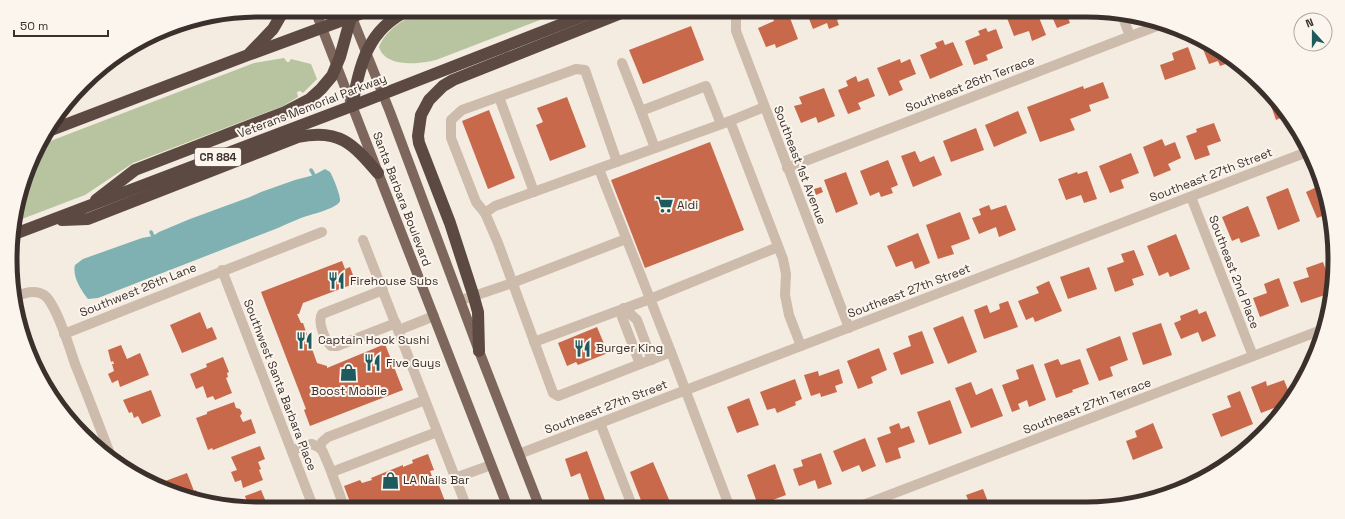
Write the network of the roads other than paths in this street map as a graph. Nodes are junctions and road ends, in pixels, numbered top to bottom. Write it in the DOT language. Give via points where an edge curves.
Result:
graph roads {
  1 [pos="280,17"];
  2 [pos="318,17"];
  3 [pos="342,17"];
  4 [pos="349,17"];
  5 [pos="352,17"];
  6 [pos="395,17"];
  7 [pos="580,17"];
  8 [pos="611,17"];
  9 [pos="736,17"];
  10 [pos="1124,20"];
  11 [pos="322,27"];
  12 [pos="1154,27"];
  13 [pos="1130,36"];
  14 [pos="248,54"];
  15 [pos="366,54"];
  16 [pos="622,63"];
  17 [pos="336,66"];
  18 [pos="382,94"];
  19 [pos="499,97"];
  20 [pos="352,106"];
  21 [pos="764,107"];
  22 [pos="641,111"];
  23 [pos="725,123"];
  24 [pos="56,128"];
  25 [pos="655,148"];
  26 [pos="1304,154"];
  27 [pos="617,162"];
  28 [pos="787,168"];
  29 [pos="599,169"];
  30 [pos="378,173"];
  31 [pos="534,192"];
  32 [pos="1191,197"];
  33 [pos="84,209"];
  34 [pos="485,213"];
  35 [pos="51,221"];
  36 [pos="322,232"];
  37 [pos="19,233"];
  38 [pos="626,239"];
  39 [pos="363,240"];
  40 [pos="778,246"];
  41 [pos="222,270"];
  42 [pos="512,283"];
  43 [pos="383,290"];
  44 [pos="20,295"];
  45 [pos="474,296"];
  46 [pos="650,299"];
  47 [pos="461,300"];
  48 [pos="624,308"];
  49 [pos="434,316"];
  50 [pos="397,326"];
  51 [pos="849,328"];
  52 [pos="1317,332"];
  53 [pos="64,334"];
  54 [pos="534,342"];
  55 [pos="801,346"];
  56 [pos="479,351"];
  57 [pos="671,352"];
  58 [pos="1253,356"];
  59 [pos="652,360"];
  60 [pos="640,364"];
  61 [pos="685,390"];
  62 [pos="425,400"];
  63 [pos="600,424"];
  64 [pos="438,432"];
  65 [pos="108,448"];
  66 [pos="320,448"];
  67 [pos="292,451"];
  68 [pos="519,454"];
  69 [pos="491,465"];
  70 [pos="332,472"];
  71 [pos="455,478"];
  72 [pos="311,502"];
  73 [pos="343,502"];
  74 [pos="465,502"];
  75 [pos="506,502"];
  76 [pos="538,502"];
  77 [pos="631,502"];
  78 [pos="728,502"];
  79 [pos="874,502"];
  1 -- 14 [label="highway" via="273,29"];
  2 -- 11 [label="main road, Santa Barbara Boulevard"];
  3 -- 11 [label="highway"];
  4 -- 17 [label="highway"];
  5 -- 15 [label="main road, Santa Barbara Boulevard"];
  6 -- 15 [label="highway" via="381,29"];
  7 -- 18 [label="highway, Veterans Memorial Parkway / CR 884"];
  8 -- 45 [label="highway" via="453,80 429,100 424,110 420,120 419,143 450,223"];
  9 -- 21 [label="street, Southeast 1st Avenue" via="736,32"];
  10 -- 13 [label="street"];
  11 -- 14 [label="highway"];
  11 -- 17 [label="main road, Santa Barbara Boulevard"];
  12 -- 13 [label="street, Southeast 26th Terrace"];
  13 -- 28 [label="street, Southeast 26th Terrace"];
  14 -- 24 [label="highway"];
  15 -- 18 [label="main road, Santa Barbara Boulevard"];
  15 -- 20 [label="highway"];
  16 -- 22 [label="street"];
  17 -- 20 [label="main road, Santa Barbara Boulevard"];
  17 -- 33 [label="highway" via="321,90 302,104 135,170"];
  18 -- 20 [label="highway, Veterans Memorial Parkway / CR 884"];
  18 -- 47 [label="main road, Santa Barbara Boulevard"];
  19 -- 27 [label="street" via="576,69 585,70"];
  19 -- 31 [label="street"];
  19 -- 34 [label="street" via="462,110 451,120 451,138 476,202"];
  20 -- 30 [label="main road, Santa Barbara Boulevard"];
  20 -- 33 [label="highway, Veterans Memorial Parkway / CR 884"];
  21 -- 23 [label="street"];
  21 -- 28 [label="street, Southeast 1st Avenue"];
  22 -- 23 [label="street" via="706,86"];
  22 -- 25 [label="street"];
  23 -- 25 [label="street"];
  23 -- 40 [label="street"];
  25 -- 27 [label="street"];
  26 -- 32 [label="street, Southeast 27th Street"];
  27 -- 29 [label="street"];
  28 -- 51 [label="street, Southeast 1st Avenue"];
  29 -- 31 [label="street"];
  29 -- 38 [label="street"];
  30 -- 35 [label="highway" via="361,153 345,141 327,135 308,135 88,219"];
  30 -- 49 [label="main road, Santa Barbara Boulevard"];
  31 -- 34 [label="street" via="495,206"];
  32 -- 51 [label="street, Southeast 27th Street"];
  32 -- 58 [label="street, Southeast 2nd Place"];
  33 -- 35 [label="highway, Veterans Memorial Parkway / CR 884"];
  34 -- 42 [label="street"];
  35 -- 37 [label="highway, Veterans Memorial Parkway / CR 884"];
  36 -- 41 [label="street, Southwest 26th Lane"];
  38 -- 42 [label="street"];
  38 -- 46 [label="street"];
  39 -- 43 [label="street"];
  40 -- 46 [label="street"];
  40 -- 55 [label="street" via="784,259 785,295 789,315"];
  41 -- 53 [label="street, Southwest 26th Lane"];
  41 -- 67 [label="street, Southwest Santa Barbara Place"];
  42 -- 45 [label="street"];
  42 -- 54 [label="street"];
  43 -- 50 [label="street"];
  43 -- 50 [label="street" via="322,314 320,322 327,342 331,346 337,346"];
  44 -- 53 [label="street" via="27,292 43,294 54,308"];
  45 -- 47 [label="street"];
  45 -- 56 [label="highway" via="478,312"];
  46 -- 48 [label="street"];
  46 -- 57 [label="street"];
  47 -- 56 [label="main road, Santa Barbara Boulevard"];
  48 -- 54 [label="street"];
  48 -- 59 [label="street" via="637,320"];
  48 -- 60 [label="street" via="622,317"];
  49 -- 50 [label="street"];
  49 -- 69 [label="main road, Santa Barbara Boulevard"];
  50 -- 62 [label="street"];
  51 -- 55 [label="street, Southeast 27th Street"];
  52 -- 58 [label="street, Southeast 27th Terrace"];
  53 -- 65 [label="street"];
  54 -- 60 [label="street" via="553,394 558,396"];
  55 -- 61 [label="street, Southeast 27th Street"];
  56 -- 68 [label="main road, Santa Barbara Boulevard"];
  57 -- 59 [label="street"];
  57 -- 61 [label="street"];
  58 -- 79 [label="street, Southeast 27th Terrace"];
  59 -- 60 [label="street"];
  61 -- 63 [label="street, Southeast 27th Street"];
  61 -- 78 [label="street"];
  62 -- 64 [label="street"];
  62 -- 66 [label="street" via="328,437"];
  63 -- 68 [label="street, Southeast 27th Street"];
  63 -- 77 [label="street"];
  64 -- 70 [label="street"];
  64 -- 71 [label="street"];
  66 -- 67 [label="street" via="312,444"];
  66 -- 70 [label="street"];
  67 -- 72 [label="street, Southwest Santa Barbara Place"];
  68 -- 76 [label="main road, Santa Barbara Boulevard"];
  69 -- 71 [label="street"];
  69 -- 75 [label="main road, Santa Barbara Boulevard"];
  70 -- 73 [label="street"];
  71 -- 74 [label="street"];
}
